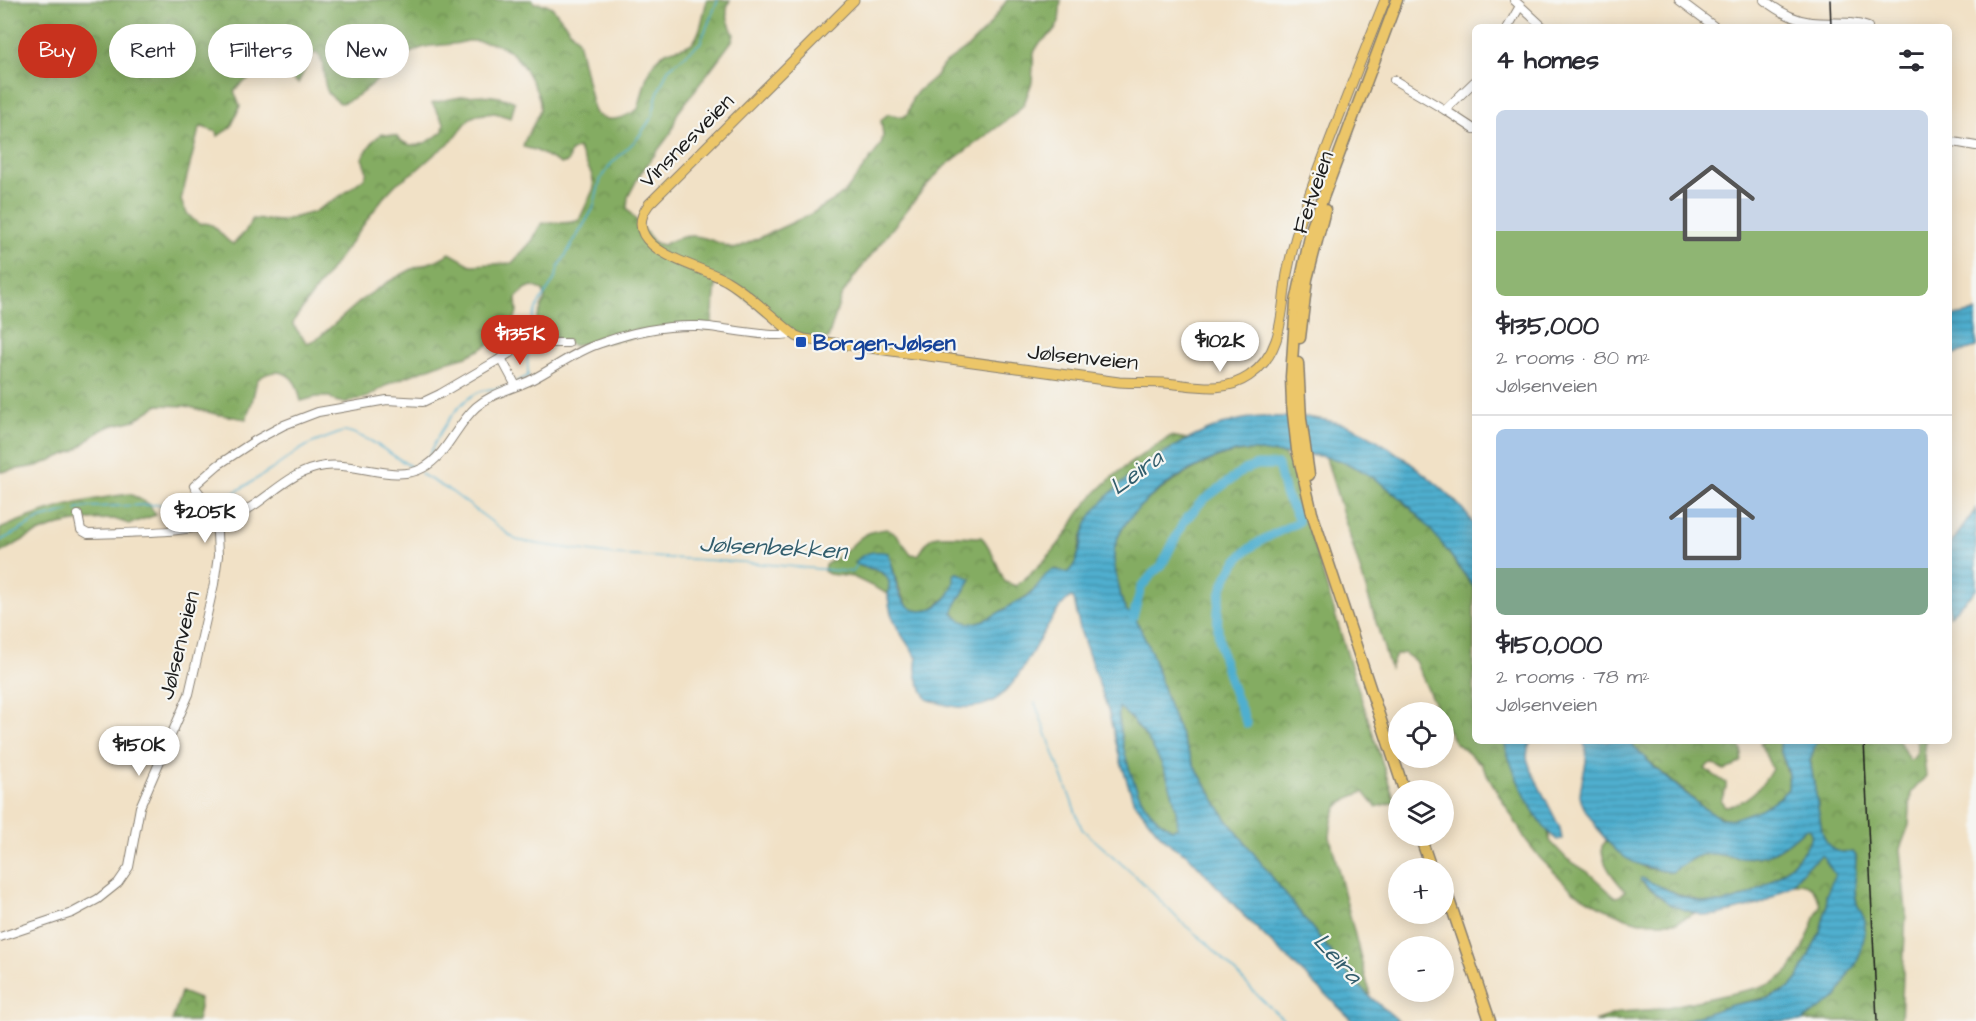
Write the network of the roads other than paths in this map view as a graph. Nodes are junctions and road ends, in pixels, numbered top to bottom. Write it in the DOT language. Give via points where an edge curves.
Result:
graph roads {
  1 [pos="854,0"];
  2 [pos="1384,0"];
  3 [pos="1397,0"];
  4 [pos="1405,0"];
  5 [pos="1679,0"];
  6 [pos="1764,0"];
  7 [pos="1517,3"];
  8 [pos="1509,24"];
  9 [pos="1540,24"];
  10 [pos="1710,24"];
  11 [pos="1859,24"];
  12 [pos="1394,80"];
  13 [pos="1472,84"];
  14 [pos="1445,110"];
  15 [pos="1472,128"];
  16 [pos="1952,142"];
  17 [pos="1976,146"];
  18 [pos="795,334"];
  19 [pos="568,343"];
  20 [pos="501,358"];
  21 [pos="516,387"];
  22 [pos="1296,406"];
  23 [pos="1303,462"];
  24 [pos="78,515"];
  25 [pos="214,525"];
  26 [pos="1388,721"];
  27 [pos="1401,780"];
  28 [pos="1454,915"];
  29 [pos="1450,924"];
  30 [pos="0,937"];
  31 [pos="1483,1021"];
  32 [pos="1490,1021"];
  1 -- 18 [label="main road, Vinsnesveien" via="657,196 641,220 644,236 658,250 725,280"];
  2 -- 18 [label="main road, Jølsenveien" via="1300,221 1275,346 1249,376 1216,387 1119,382 804,339"];
  3 -- 22 [label="highway, Fetveien" via="1308,242 1294,317 1291,360"];
  4 -- 22 [label="highway, Fetveien" via="1315,245 1302,317"];
  5 -- 10 [label="street"];
  6 -- 11 [label="street" via="1801,20"];
  7 -- 8 [label="street"];
  7 -- 9 [label="street"];
  12 -- 14 [label="street"];
  13 -- 14 [label="street"];
  14 -- 15 [label="street"];
  16 -- 17 [label="street"];
  18 -- 21 [label="street, Jølsenveien" via="698,326 652,330 595,345"];
  19 -- 20 [label="street, Jølsenveien" via="522,346"];
  20 -- 21 [label="street"];
  20 -- 25 [label="street, Jølsenveien" via="427,400 387,400 327,410 256,440 194,486"];
  21 -- 25 [label="street, Jølsenveien" via="494,395 476,408 440,454 422,469 402,474 344,465 315,468 285,481 247,510"];
  22 -- 23 [label="highway"];
  23 -- 26 [label="highway"];
  23 -- 27 [label="highway" via="1323,551"];
  24 -- 25 [label="street" via="81,530 88,534"];
  25 -- 30 [label="street, Jølsenveien" via="217,562 195,672 182,713 140,807 129,867 118,883 98,899 72,913"];
  28 -- 32 [label="highway"];
  29 -- 31 [label="highway"];
}
